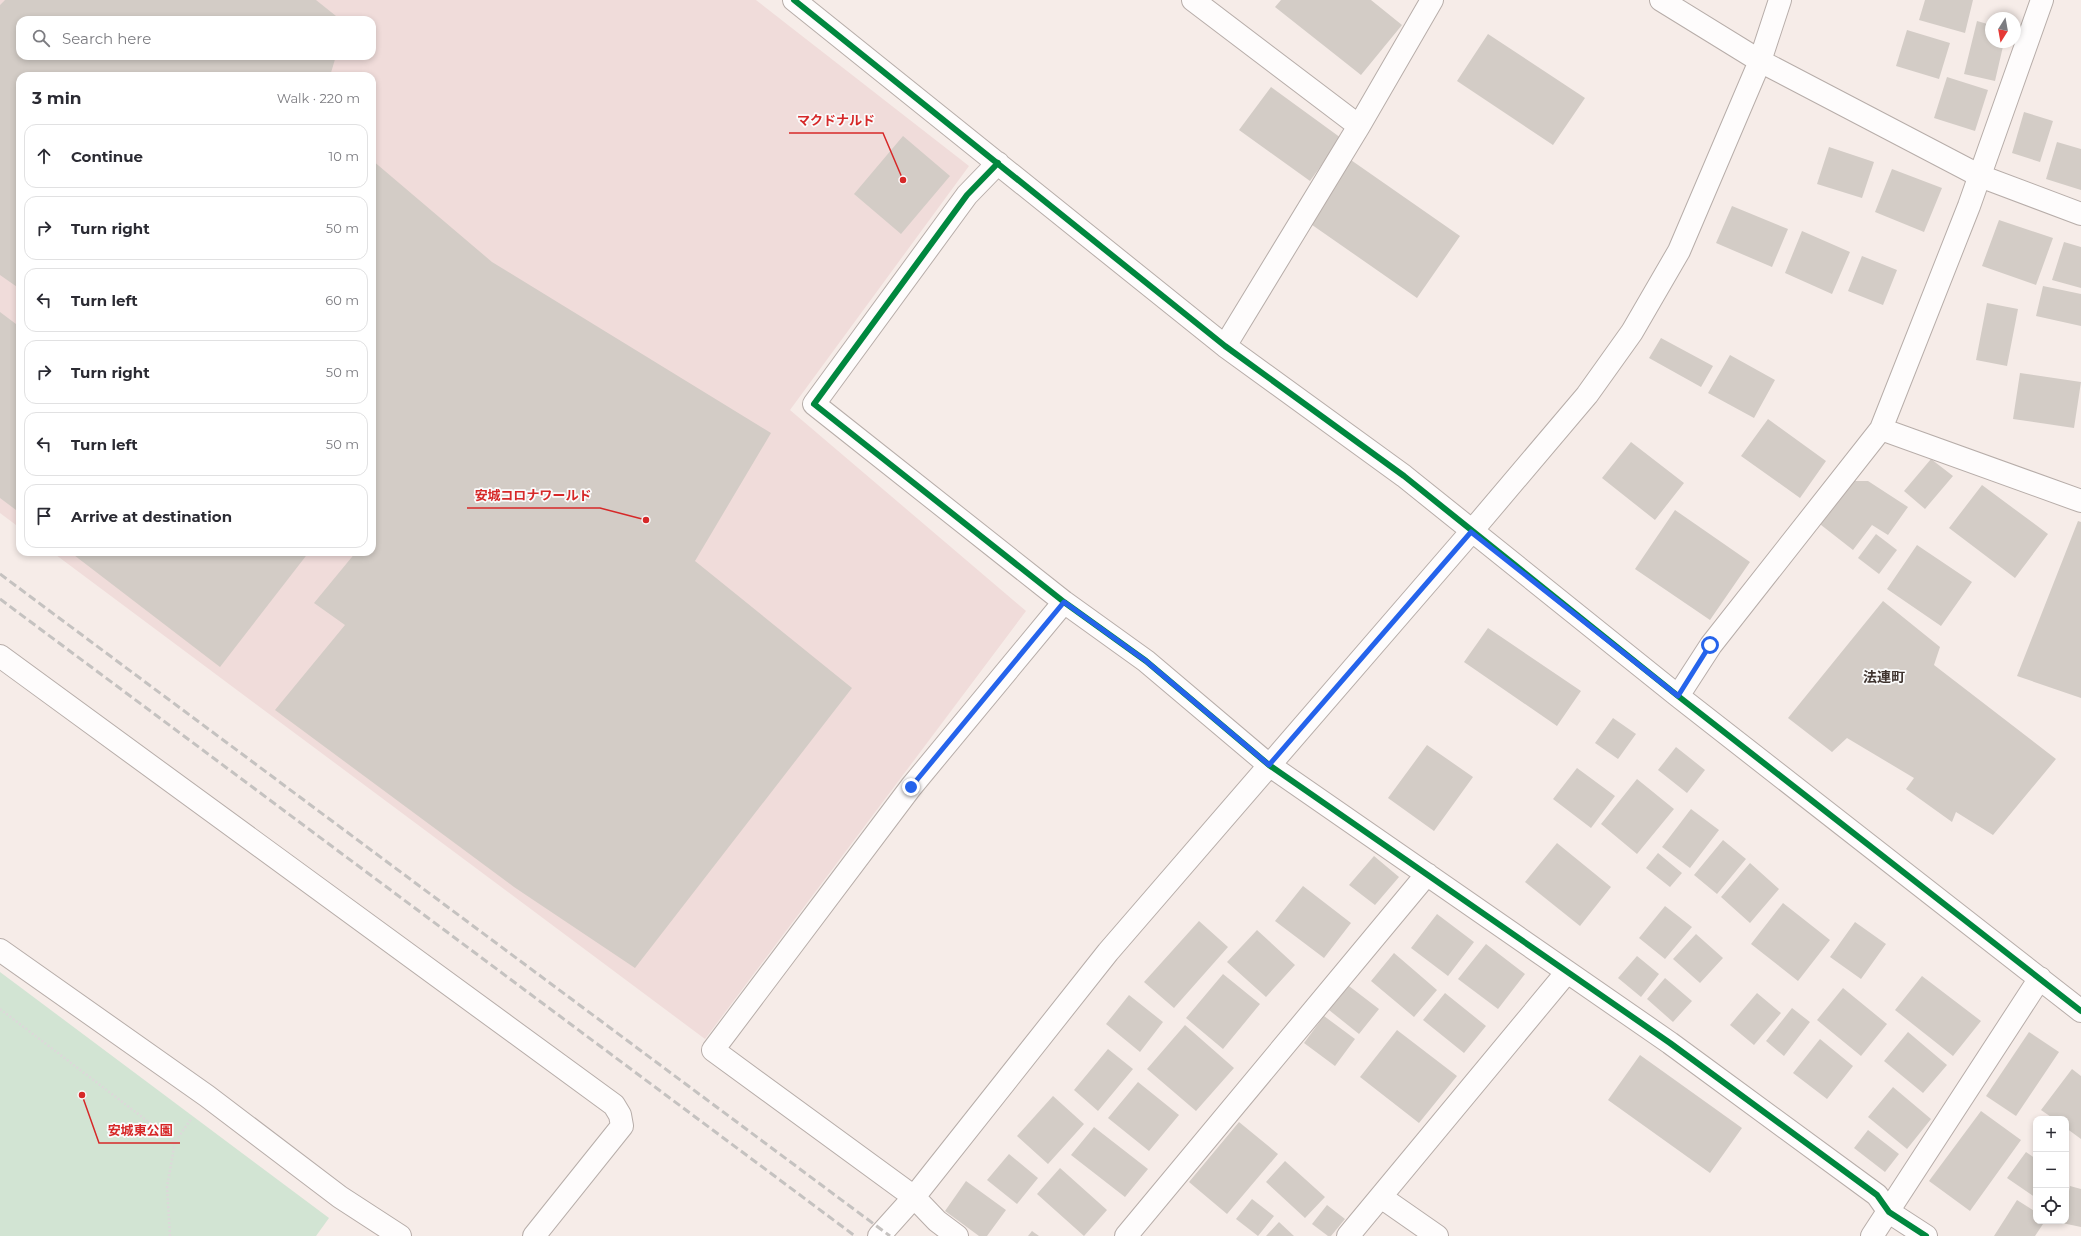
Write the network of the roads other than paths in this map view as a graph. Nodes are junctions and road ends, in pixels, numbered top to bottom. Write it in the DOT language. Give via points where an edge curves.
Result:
graph roads {
  1 [pos="794,0"];
  2 [pos="1193,0"];
  3 [pos="1432,0"];
  4 [pos="1661,0"];
  5 [pos="1780,0"];
  6 [pos="2042,0"];
  7 [pos="1760,62"];
  8 [pos="1359,126"];
  9 [pos="998,163"];
  10 [pos="1980,176"];
  11 [pos="2081,214"];
  12 [pos="1225,346"];
  13 [pos="1881,429"];
  14 [pos="2081,501"];
  15 [pos="1471,532"];
  16 [pos="1064,602"];
  17 [pos="0,656"];
  18 [pos="1678,696"];
  19 [pos="1269,765"];
  20 [pos="1427,874"];
  21 [pos="0,950"];
  22 [pos="1567,972"];
  23 [pos="2040,978"];
  24 [pos="2081,1011"];
  25 [pos="914,1197"];
  26 [pos="1381,1198"];
  27 [pos="1889,1212"];
  28 [pos="400,1236"];
  29 [pos="534,1236"];
  30 [pos="879,1236"];
  31 [pos="957,1236"];
  32 [pos="1126,1236"];
  33 [pos="1348,1236"];
  34 [pos="1437,1236"];
  35 [pos="1872,1236"];
  36 [pos="1926,1236"];
  1 -- 9 [label="street"];
  2 -- 8 [label="street"];
  3 -- 8 [label="street"];
  4 -- 7 [label="street"];
  5 -- 7 [label="street"];
  6 -- 10 [label="street"];
  7 -- 10 [label="street"];
  7 -- 15 [label="street" via="1679,251 1632,332 1587,395"];
  8 -- 12 [label="street"];
  9 -- 12 [label="street"];
  9 -- 16 [label="street" via="967,195 814,404"];
  10 -- 11 [label="street"];
  10 -- 13 [label="street"];
  12 -- 15 [label="street" via="1404,476"];
  13 -- 14 [label="street"];
  13 -- 18 [label="street" via="1710,645"];
  15 -- 18 [label="street"];
  15 -- 19 [label="street"];
  16 -- 19 [label="street" via="1146,661"];
  16 -- 25 [label="street" via="911,787 713,1050"];
  17 -- 29 [label="street" via="614,1105 620,1115 622,1126"];
  18 -- 23 [label="street"];
  19 -- 20 [label="street"];
  19 -- 25 [label="street" via="1108,952"];
  20 -- 22 [label="street"];
  20 -- 32 [label="street"];
  21 -- 28 [label="street" via="207,1096 340,1197"];
  22 -- 26 [label="street"];
  22 -- 27 [label="street" via="1670,1043 1870,1190"];
  23 -- 24 [label="street"];
  23 -- 27 [label="street"];
  25 -- 30 [label="street"];
  25 -- 31 [label="street" via="937,1221"];
  26 -- 33 [label="street"];
  26 -- 34 [label="street"];
  27 -- 35 [label="street"];
  27 -- 36 [label="street"];
}
